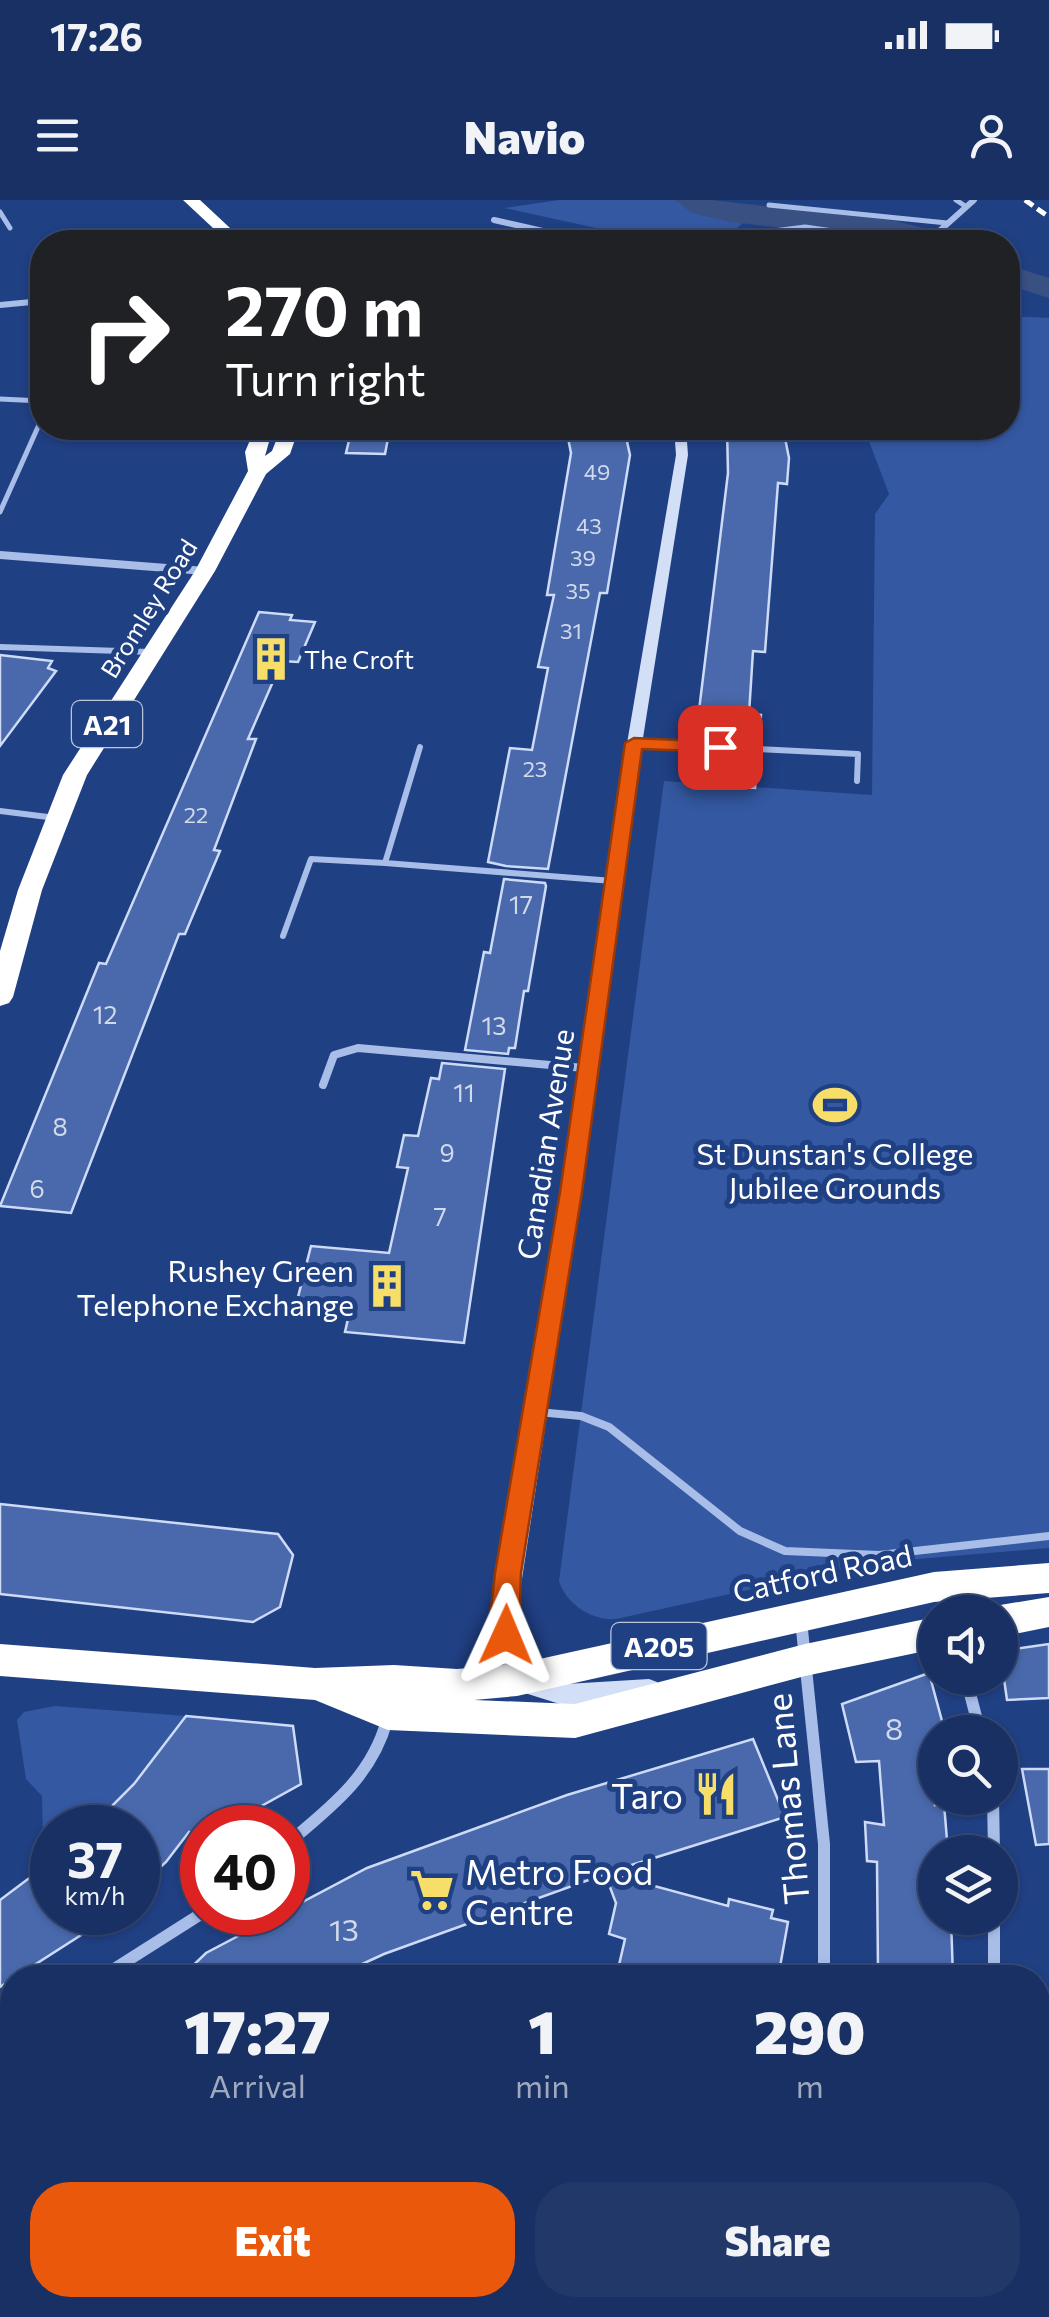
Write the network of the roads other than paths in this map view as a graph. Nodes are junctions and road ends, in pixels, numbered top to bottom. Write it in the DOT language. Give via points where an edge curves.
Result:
graph roads {
  1 [pos="191,200"];
  2 [pos="956,200"];
  3 [pos="974,200"];
  4 [pos="769,205"];
  5 [pos="965,206"];
  6 [pos="0,212"];
  7 [pos="494,220"];
  8 [pos="948,223"];
  9 [pos="10,228"];
  10 [pos="221,230"];
  11 [pos="539,230"];
  12 [pos="779,230"];
  13 [pos="831,230"];
  14 [pos="940,230"];
  15 [pos="30,302"];
  16 [pos="0,305"];
  17 [pos="0,399"];
  18 [pos="30,400"];
  19 [pos="32,440"];
  20 [pos="260,440"];
  21 [pos="285,440"];
  22 [pos="681,440"];
  23 [pos="258,471"];
  24 [pos="0,512"];
  25 [pos="0,555"];
  26 [pos="205,571"];
  27 [pos="0,646"];
  28 [pos="153,652"];
  29 [pos="634,743"];
  30 [pos="420,746"];
  31 [pos="857,781"];
  32 [pos="0,811"];
  33 [pos="56,818"];
  34 [pos="385,863"];
  35 [pos="613,881"];
  36 [pos="283,936"];
  37 [pos="6,962"];
  38 [pos="0,997"];
  39 [pos="589,1068"];
  40 [pos="324,1085"];
  41 [pos="534,1412"];
  42 [pos="1049,1536"];
  43 [pos="1049,1578"];
  44 [pos="1049,1612"];
  45 [pos="801,1615"];
  46 [pos="1018,1618"];
  47 [pos="918,1637"];
  48 [pos="0,1660"];
  49 [pos="805,1660"];
  50 [pos="517,1680"];
  51 [pos="316,1684"];
  52 [pos="706,1687"];
  53 [pos="388,1713"];
  54 [pos="310,1825"];
  55 [pos="180,1927"];
  56 [pos="994,1935"];
  57 [pos="120,1965"];
  58 [pos="825,1965"];
  59 [pos="994,1965"];
  1 -- 10 [label="highway"];
  2 -- 5 [label="lane"];
  3 -- 5 [label="street"];
  4 -- 8 [label="lane"];
  5 -- 8 [label="street"];
  6 -- 9 [label="lane"];
  7 -- 11 [label="street"];
  8 -- 14 [label="street"];
  12 -- 13 [label="lane"];
  15 -- 16 [label="street"];
  17 -- 18 [label="lane"];
  19 -- 24 [label="lane"];
  20 -- 23 [label="highway, Bromley Road / A21"];
  21 -- 23 [label="highway, Bromley Road / A21" via="280,454"];
  22 -- 29 [label="street, Canadian Avenue"];
  23 -- 26 [label="highway, Bromley Road / A21"];
  25 -- 26 [label="street"];
  26 -- 28 [label="highway, Bromley Road / A21"];
  27 -- 28 [label="lane"];
  28 -- 33 [label="highway, Bromley Road / A21"];
  29 -- 31 [label="lane" via="858,754"];
  29 -- 35 [label="street, Canadian Avenue"];
  30 -- 34 [label="lane"];
  32 -- 33 [label="lane"];
  33 -- 37 [label="highway, Bromley Road / A21"];
  34 -- 35 [label="lane"];
  34 -- 36 [label="lane" via="310,858"];
  35 -- 39 [label="street, Canadian Avenue"];
  37 -- 38 [label="highway, Bromley Road / A21"];
  39 -- 40 [label="lane" via="358,1048 334,1055"];
  39 -- 41 [label="street, Canadian Avenue"];
  41 -- 42 [label="lane" via="580,1416 609,1427 740,1531 785,1551 879,1555"];
  41 -- 50 [label="street, Canadian Avenue" via="504,1618"];
  43 -- 45 [label="highway, Catford Road / A205" via="934,1587"];
  44 -- 46 [label="highway"];
  45 -- 49 [label="street, Thomas Lane"];
  45 -- 50 [label="highway, Catford Road / A205"];
  47 -- 49 [label="highway, Catford Road / A205"];
  48 -- 51 [label="highway, Catford Road / A205"];
  49 -- 52 [label="highway, Catford Road / A205"];
  49 -- 58 [label="street, Thomas Lane" via="822,1840"];
  50 -- 51 [label="highway, Catford Road / A205"];
  50 -- 52 [label="street" via="566,1696"];
  51 -- 53 [label="highway, Catford Road / A205"];
  52 -- 53 [label="highway, Catford Road / A205" via="575,1721"];
  53 -- 54 [label="street" via="382,1748 357,1785"];
  55 -- 57 [label="street"];
  56 -- 59 [label="street"];
}
